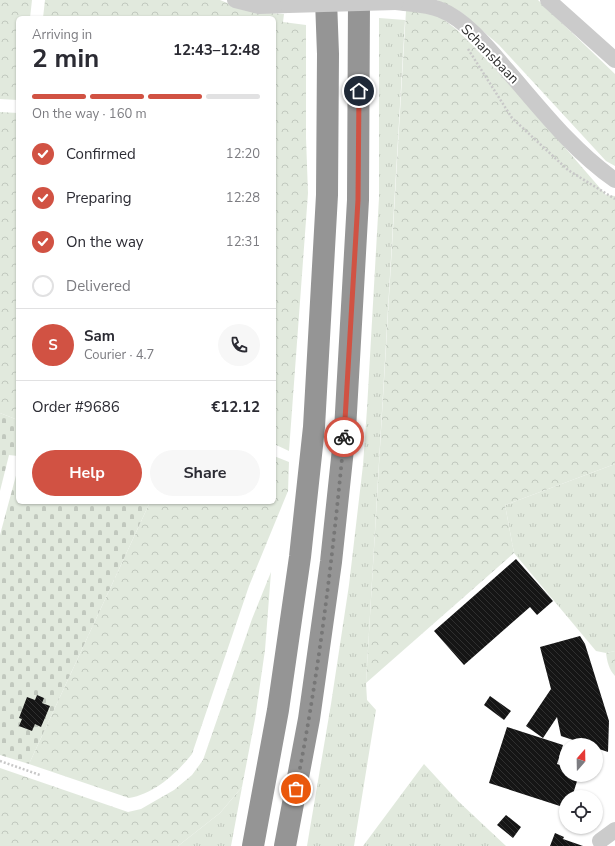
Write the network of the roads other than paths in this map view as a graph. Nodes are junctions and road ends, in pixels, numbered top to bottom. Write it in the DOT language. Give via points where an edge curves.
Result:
graph roads {
  1 [pos="235,0"];
  2 [pos="326,0"];
  3 [pos="359,0"];
  4 [pos="548,0"];
  5 [pos="615,60"];
  6 [pos="615,180"];
  7 [pos="615,830"];
  8 [pos="600,841"];
  9 [pos="253,846"];
  10 [pos="285,846"];
  1 -- 6 [label="street, Schansbaan, bridge" via="259,6 396,2 442,10 485,45 575,147"];
  2 -- 9 [label="highway" via="327,195 314,427 300,557 278,710"];
  3 -- 10 [label="highway" via="358,200 345,430 331,562 309,719"];
  4 -- 5 [label="street"];
  7 -- 8 [label="street"];
}
